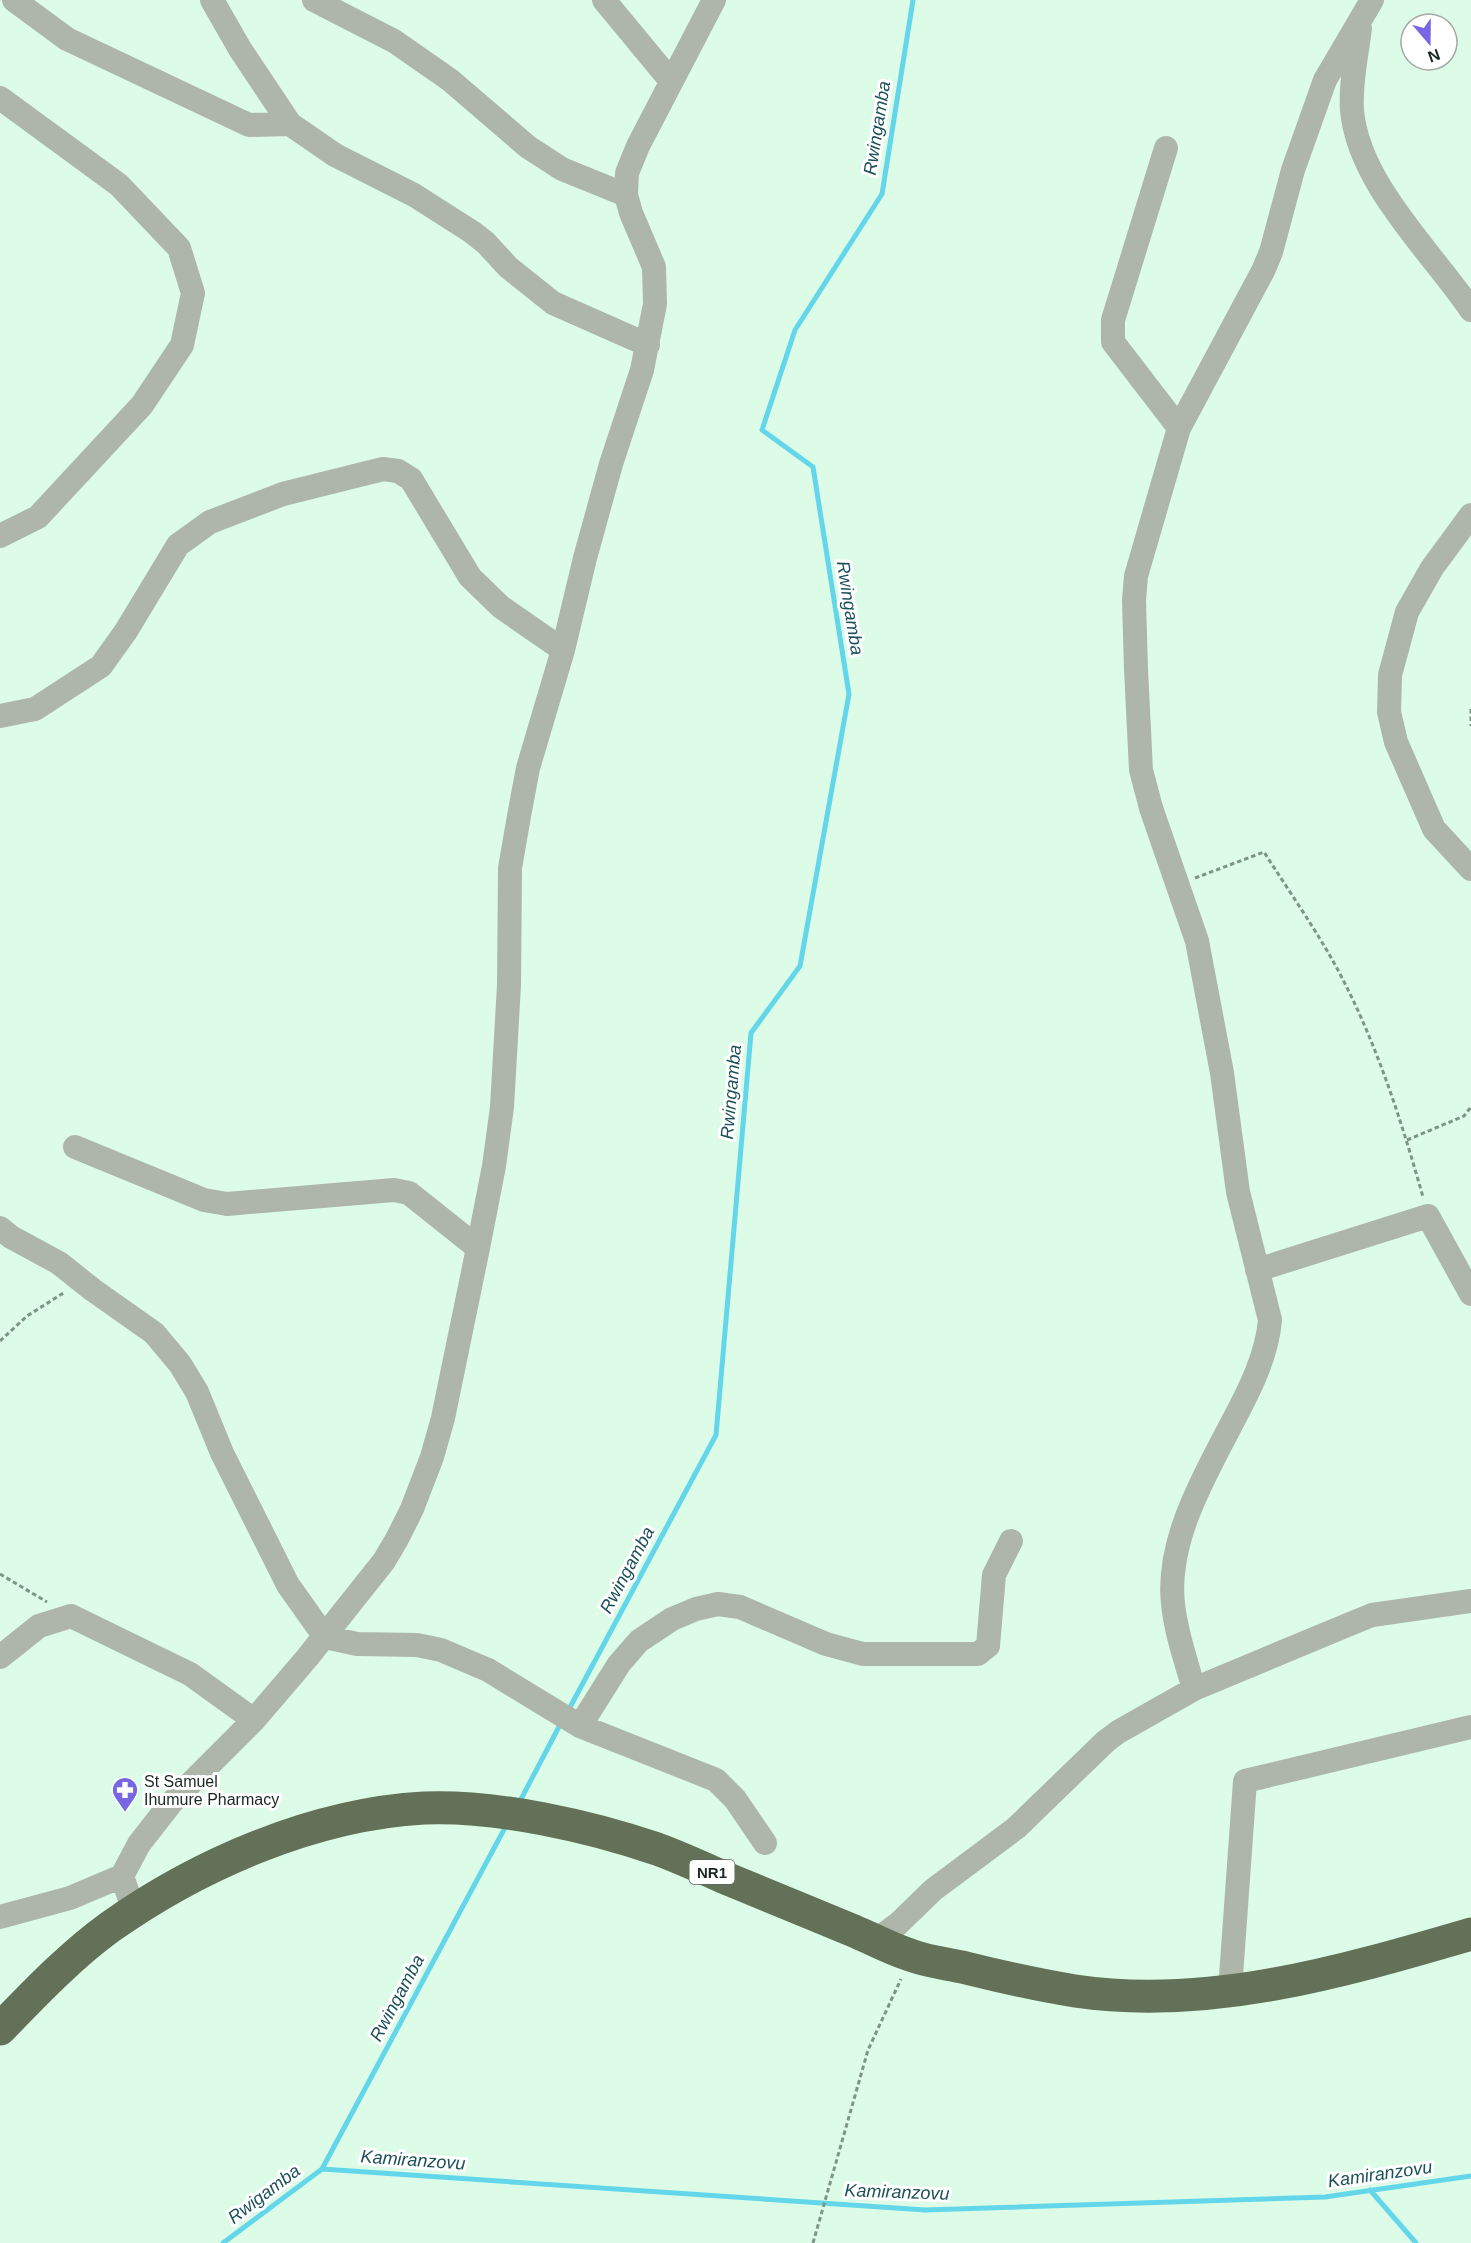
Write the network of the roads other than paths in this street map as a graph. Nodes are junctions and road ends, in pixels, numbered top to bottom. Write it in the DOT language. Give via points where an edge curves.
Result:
graph roads {
  1 [pos="14,0"];
  2 [pos="212,0"];
  3 [pos="314,0"];
  4 [pos="604,0"];
  5 [pos="714,0"];
  6 [pos="1367,8"];
  7 [pos="671,81"];
  8 [pos="0,98"];
  9 [pos="290,124"];
  10 [pos="1166,148"];
  11 [pos="626,195"];
  12 [pos="1471,310"];
  13 [pos="648,345"];
  14 [pos="1179,428"];
  15 [pos="1471,515"];
  16 [pos="0,536"];
  17 [pos="563,650"];
  18 [pos="0,716"];
  19 [pos="1471,869"];
  20 [pos="75,1147"];
  21 [pos="0,1228"];
  22 [pos="478,1248"];
  23 [pos="1257,1270"];
  24 [pos="1471,1294"];
  25 [pos="1011,1541"];
  26 [pos="1471,1601"];
  27 [pos="325,1637"];
  28 [pos="0,1657"];
  29 [pos="1194,1689"];
  30 [pos="254,1720"];
  31 [pos="580,1726"];
  32 [pos="1471,1727"];
  33 [pos="765,1843"];
  34 [pos="122,1876"];
  35 [pos="134,1911"];
  36 [pos="0,1917"];
  37 [pos="1471,1934"];
  38 [pos="876,1940"];
  39 [pos="1230,1990"];
  40 [pos="0,2029"];
  1 -- 9 [label="street" via="68,39 249,125"];
  2 -- 9 [label="street"];
  3 -- 11 [label="street" via="403,47 450,80 528,147 562,169"];
  4 -- 7 [label="street"];
  5 -- 7 [label="street"];
  6 -- 12 [label="street" via="1352,83 1355,130 1363,156 1406,224"];
  6 -- 14 [label="street" via="1325,80 1263,271"];
  7 -- 11 [label="street" via="627,173"];
  8 -- 16 [label="street" via="119,186 178,248 193,293 183,345 142,405 38,517"];
  9 -- 13 [label="street" via="335,155 414,195 472,232 553,303"];
  10 -- 14 [label="street" via="1113,320 1113,342"];
  11 -- 13 [label="street" via="654,267 655,304"];
  13 -- 17 [label="street" via="594,526"];
  14 -- 23 [label="street" via="1136,576 1141,770 1197,942 1222,1073 1238,1192"];
  15 -- 19 [label="street" via="1432,568 1407,612 1390,675 1389,712 1396,742 1434,828"];
  17 -- 18 [label="street" via="501,607 470,577 411,479 384,469 283,494 210,522 178,545 101,666 35,709"];
  17 -- 22 [label="street" via="528,768 510,868 502,1107"];
  20 -- 22 [label="street" via="204,1200 227,1204 394,1190 409,1193"];
  21 -- 27 [label="street" via="59,1263 154,1333 180,1364 288,1585"];
  22 -- 27 [label="street" via="444,1418 412,1509 384,1561"];
  23 -- 24 [label="street" via="1428,1216"];
  23 -- 29 [label="street" via="1270,1320 1268,1337 1243,1404 1195,1493 1174,1570 1173,1603"];
  25 -- 31 [label="street" via="994,1575 987,1646 978,1654 863,1654 826,1644 740,1607 718,1604 672,1619 639,1641 619,1664"];
  26 -- 29 [label="street" via="1372,1616"];
  27 -- 30 [label="street"];
  27 -- 31 [label="street" via="357,1644 417,1645 441,1650 488,1670"];
  28 -- 30 [label="street" via="39,1626 71,1616 190,1674"];
  29 -- 38 [label="street" via="1106,1741 1016,1828 933,1890"];
  30 -- 34 [label="street" via="171,1803 139,1844"];
  31 -- 33 [label="street" via="716,1780 735,1799"];
  32 -- 39 [label="street" via="1245,1781"];
  34 -- 35 [label="street"];
  34 -- 36 [label="street" via="70,1898"];
  35 -- 38 [label="highway, NR1" via="222,1862 274,1841 326,1825 426,1808 524,1816 596,1830 661,1851"];
  35 -- 40 [label="highway, NR1" via="53,1976"];
  37 -- 39 [label="highway, NR1" via="1376,1962"];
  38 -- 39 [label="highway, NR1" via="912,1956 1078,1991 1131,1996"];
}
